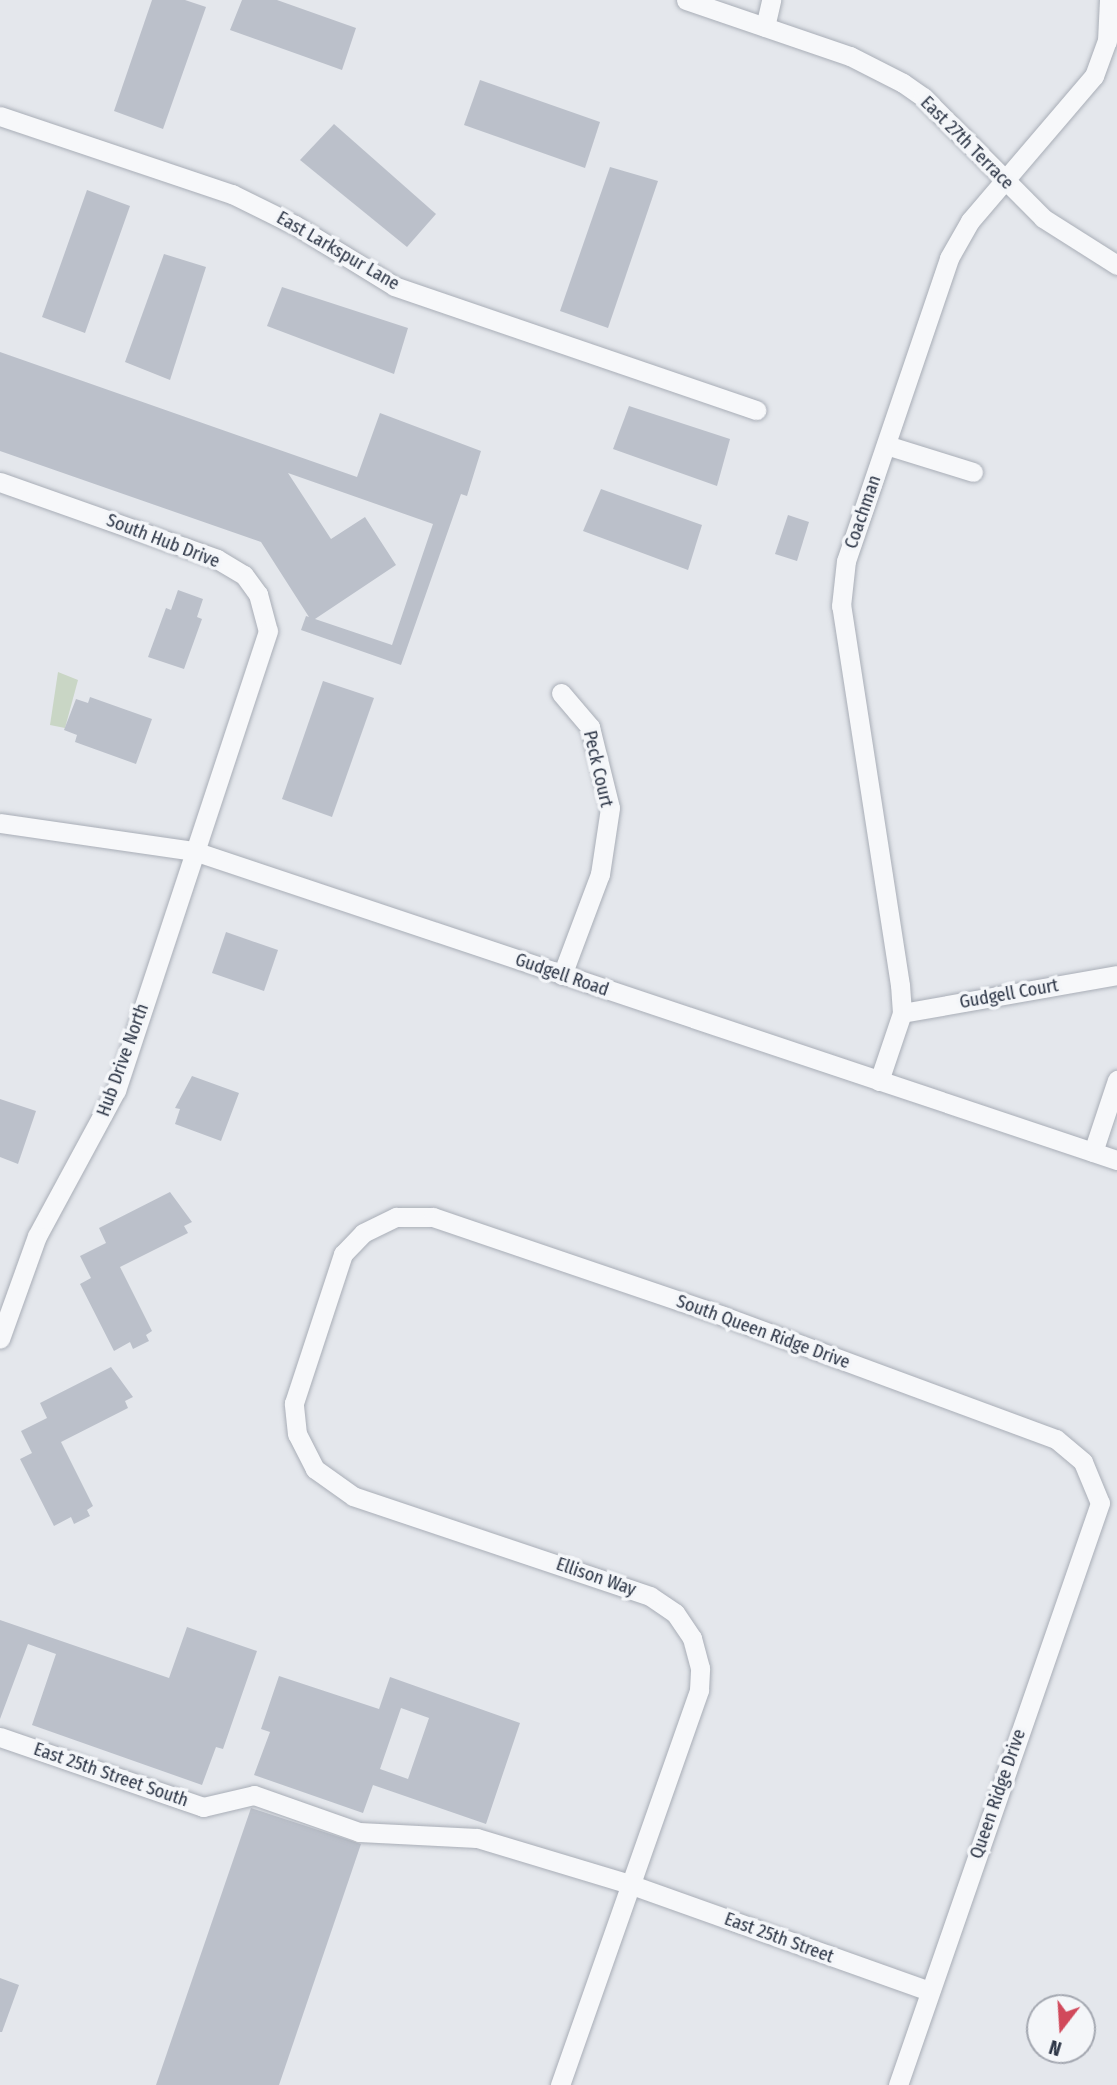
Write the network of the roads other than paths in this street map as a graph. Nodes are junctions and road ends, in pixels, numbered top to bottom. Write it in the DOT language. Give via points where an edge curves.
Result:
graph roads {
  1 [pos="686,0"];
  2 [pos="771,0"];
  3 [pos="1109,0"];
  4 [pos="765,27"];
  5 [pos="0,116"];
  6 [pos="1004,181"];
  7 [pos="1117,265"];
  8 [pos="756,410"];
  9 [pos="886,445"];
  10 [pos="973,472"];
  11 [pos="0,482"];
  12 [pos="561,693"];
  13 [pos="0,823"];
  14 [pos="194,851"];
  15 [pos="562,975"];
  16 [pos="1117,975"];
  17 [pos="902,1013"];
  18 [pos="1117,1080"];
  19 [pos="879,1081"];
  20 [pos="1093,1152"];
  21 [pos="1117,1160"];
  22 [pos="390,1220"];
  23 [pos="0,1339"];
  24 [pos="1100,1503"];
  25 [pos="0,1737"];
  26 [pos="629,1884"];
  27 [pos="930,1991"];
  28 [pos="559,2085"];
  29 [pos="898,2085"];
  1 -- 4 [label="street, East 27th Terrace"];
  2 -- 4 [label="street"];
  3 -- 6 [label="street, Coachman" via="1107,41 1094,76"];
  4 -- 6 [label="street, East 27th Terrace" via="850,56 903,83 923,97"];
  5 -- 8 [label="street, East Larkspur Lane" via="232,194 295,225 394,286"];
  6 -- 7 [label="street, East 27th Terrace" via="1072,239"];
  6 -- 9 [label="street, Coachman" via="970,220 948,258"];
  9 -- 10 [label="street"];
  9 -- 17 [label="street, Coachman" via="846,561 841,606"];
  11 -- 14 [label="street, South Hub Drive" via="217,559 244,575 258,594 268,631 266,649"];
  12 -- 15 [label="street, Peck Court" via="590,727 610,808 600,874"];
  13 -- 14 [label="street, Gudgell Road"];
  14 -- 15 [label="street, Gudgell Road"];
  14 -- 23 [label="street, Hub Drive North" via="116,1090 37,1236"];
  15 -- 19 [label="street, Gudgell Road"];
  16 -- 17 [label="street, Gudgell Court"];
  17 -- 19 [label="street, Coachman"];
  18 -- 20 [label="street"];
  19 -- 20 [label="street, Gudgell Road"];
  20 -- 21 [label="street, Gudgell Road"];
  22 -- 24 [label="street, South Queen Ridge Drive" via="433,1217 723,1316 1056,1439 1083,1462"];
  22 -- 26 [label="street, Ellison Way" via="363,1233 343,1254 294,1403 297,1434 315,1469 353,1496 650,1596 675,1613 692,1638 700,1668 699,1690"];
  24 -- 27 [label="street, Queen Ridge Drive"];
  25 -- 26 [label="street, East 25th Street South" via="203,1807 254,1795 359,1832 477,1838"];
  26 -- 27 [label="street, East 25th Street"];
  26 -- 28 [label="street, Ellison Way"];
  27 -- 29 [label="street, Queen Ridge Drive"];
}
